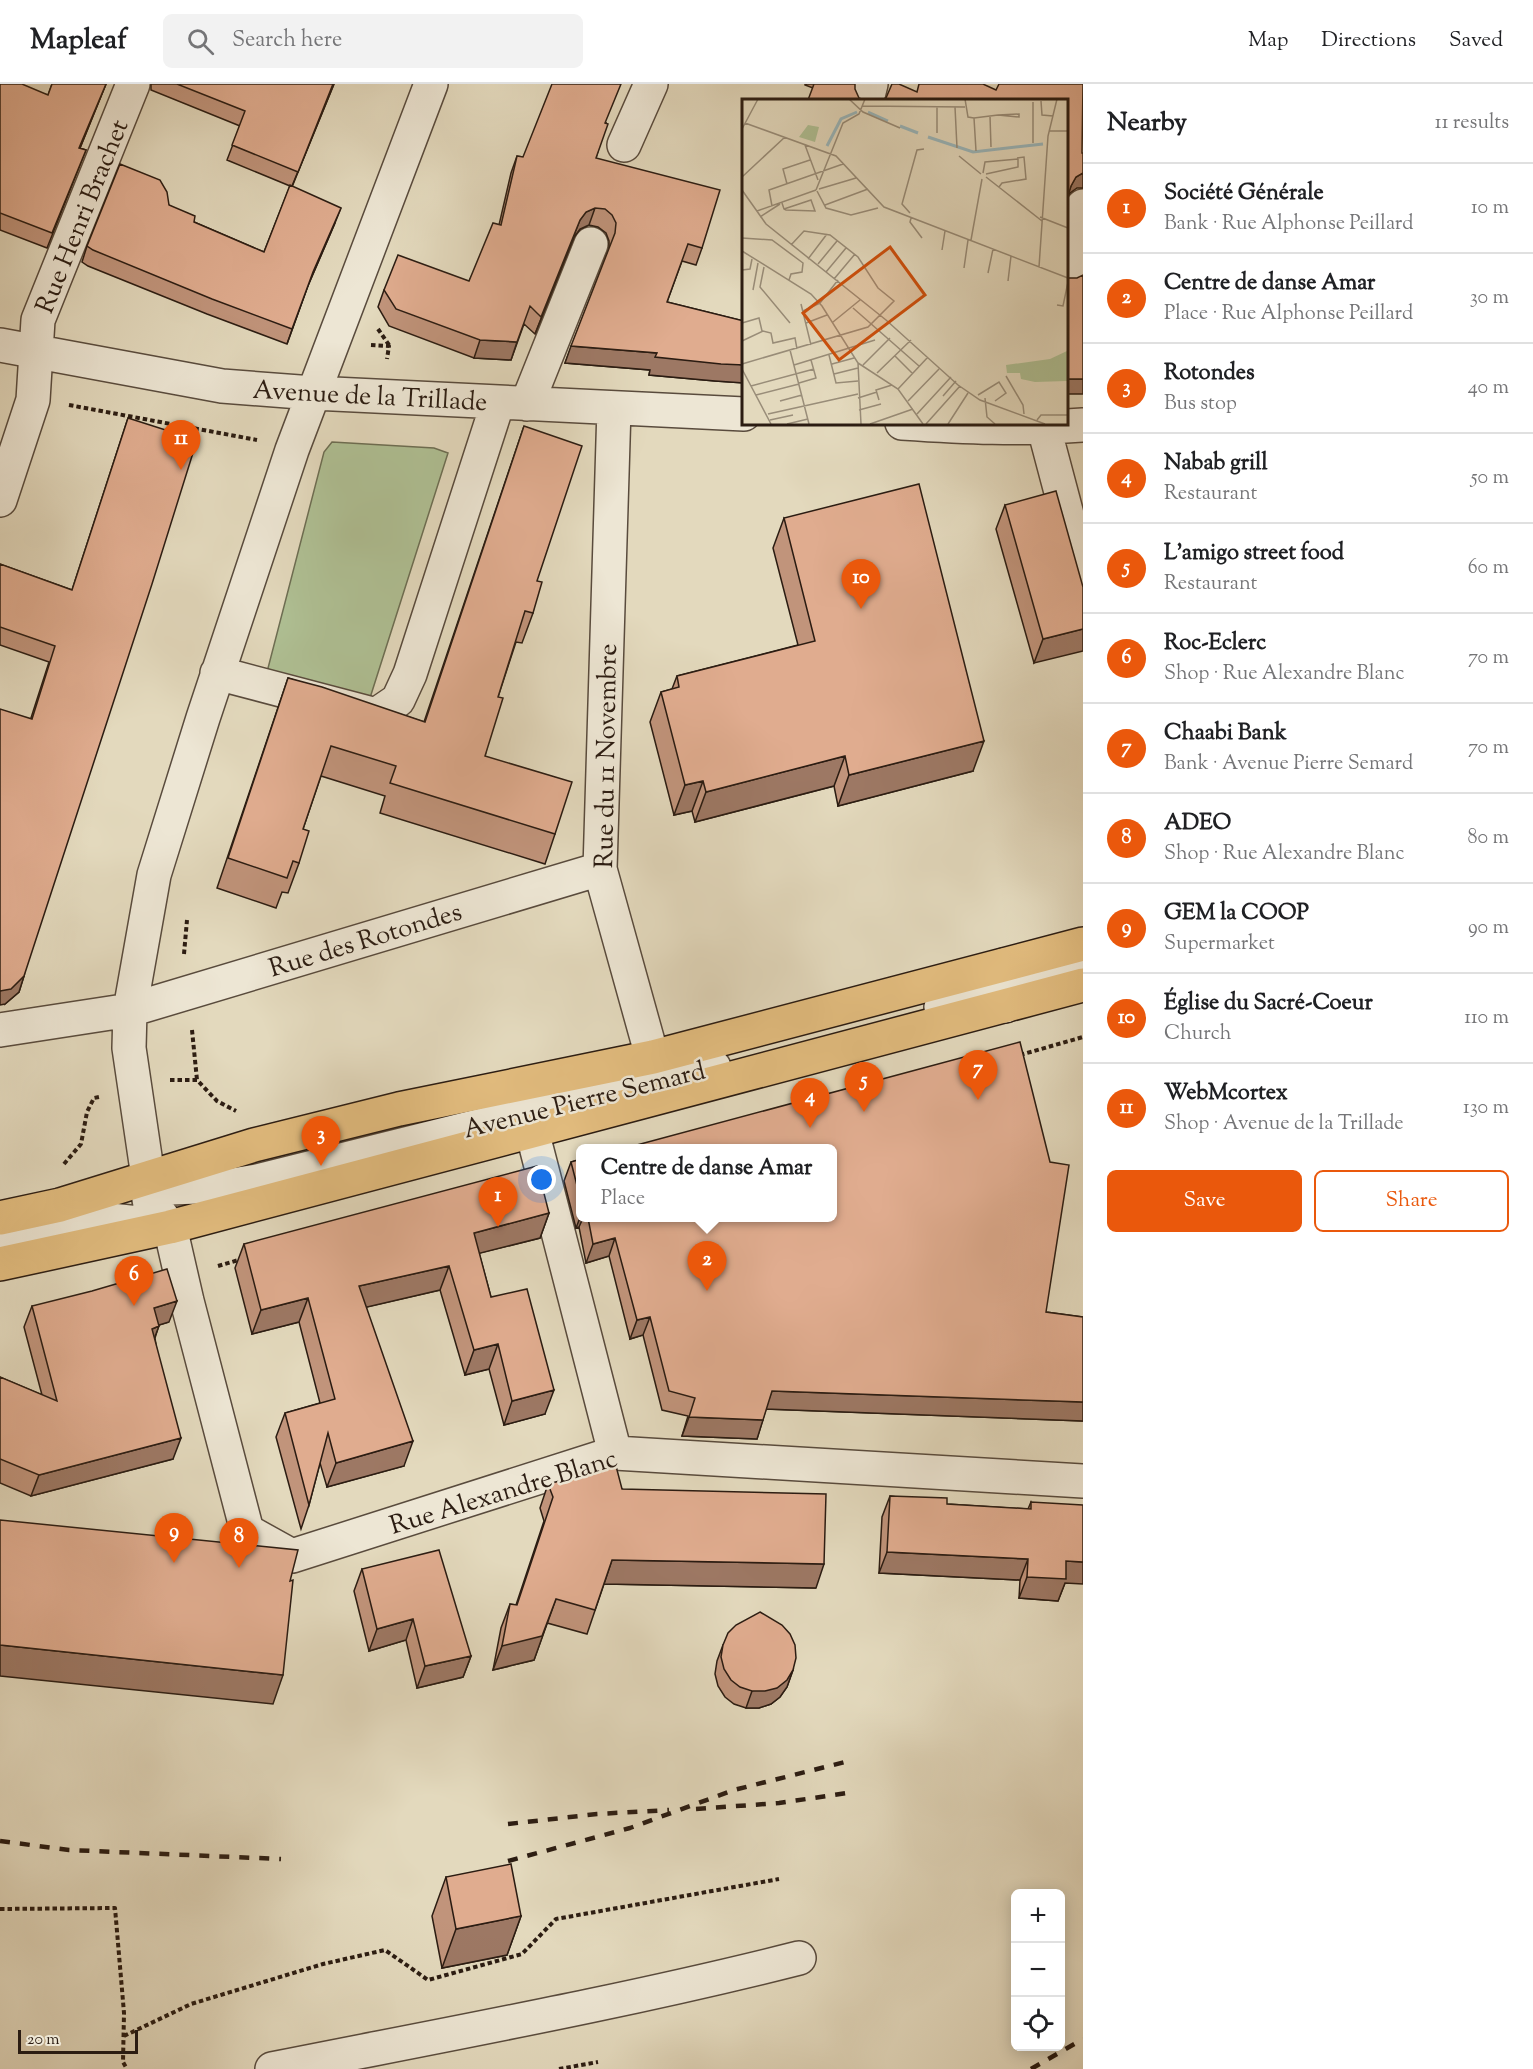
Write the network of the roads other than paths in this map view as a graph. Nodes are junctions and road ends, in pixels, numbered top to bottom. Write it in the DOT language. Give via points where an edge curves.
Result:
graph roads {
  1 [pos="133,84"];
  2 [pos="432,84"];
  3 [pos="651,84"];
  4 [pos="872,84"];
  5 [pos="867,99"];
  6 [pos="624,145"];
  7 [pos="1083,206"];
  8 [pos="591,244"];
  9 [pos="1068,268"];
  10 [pos="0,345"];
  11 [pos="37,351"];
  12 [pos="313,393"];
  13 [pos="513,403"];
  14 [pos="614,408"];
  15 [pos="742,414"];
  16 [pos="918,424"];
  17 [pos="1083,425"];
  18 [pos="1035,427"];
  19 [pos="0,500"];
  20 [pos="1083,575"];
  21 [pos="217,673"];
  22 [pos="600,869"];
  23 [pos="1083,944"];
  24 [pos="1083,964"];
  25 [pos="1083,985"];
  26 [pos="1005,1006"];
  27 [pos="130,1010"];
  28 [pos="0,1030"];
  29 [pos="658,1078"];
  30 [pos="531,1131"];
  31 [pos="148,1177"];
  32 [pos="0,1218"];
  33 [pos="170,1227"];
  34 [pos="0,1236"];
  35 [pos="0,1264"];
  36 [pos="615,1453"];
  37 [pos="1083,1481"];
  38 [pos="799,1958"];
  39 [pos="272,2069"];
  1 -- 11 [label="street, Rue Henri Brachet" via="38,320"];
  2 -- 12 [label="street"];
  3 -- 6 [label="street"];
  4 -- 5 [label="street"];
  7 -- 9 [label="street"];
  8 -- 13 [label="street"];
  10 -- 11 [label="street, Avenue de la Trillade"];
  11 -- 12 [label="street, Avenue de la Trillade" via="222,386"];
  11 -- 19 [label="street, Rue Henri Brachet" via="33,400"];
  12 -- 13 [label="street, Avenue de la Trillade"];
  12 -- 21 [label="street"];
  13 -- 14 [label="street, Avenue de la Trillade"];
  13 -- 21 [label="street" via="398,700 376,715"];
  14 -- 15 [label="street, Avenue de la Trillade"];
  14 -- 22 [label="street, Rue du 11 Novembre"];
  16 -- 18 [label="street"];
  17 -- 18 [label="street"];
  18 -- 20 [label="street"];
  21 -- 27 [label="street" via="153,874"];
  22 -- 27 [label="street, Rue des Rotondes"];
  22 -- 29 [label="street, Rue du 11 Novembre"];
  23 -- 29 [label="main road, Avenue Pierre Semard" via="1004,965"];
  24 -- 26 [label="street" via="1025,979"];
  25 -- 26 [label="main road, Avenue Pierre Semard"];
  26 -- 29 [label="main road, Avenue Pierre Semard"];
  27 -- 28 [label="street, Rue des Rotondes"];
  27 -- 31 [label="street" via="129,1048"];
  29 -- 30 [label="main road, Avenue Pierre Semard"];
  29 -- 31 [label="main road, Avenue Pierre Semard" via="399,1109 254,1145"];
  30 -- 33 [label="main road, Avenue Pierre Semard"];
  30 -- 36 [label="street"];
  31 -- 32 [label="main road, Avenue Pierre Semard" via="60,1205"];
  31 -- 33 [label="street" via="149,1200"];
  33 -- 34 [label="street, Avenue Pierre Semard" via="93,1218"];
  33 -- 35 [label="main road, Avenue Pierre Semard"];
  33 -- 36 [label="street, Rue Alexandre Blanc" via="247,1531 292,1556"];
  36 -- 37 [label="street, Rue Alexandre Blanc"];
  38 -- 39 [label="street" via="584,2007"];
}
